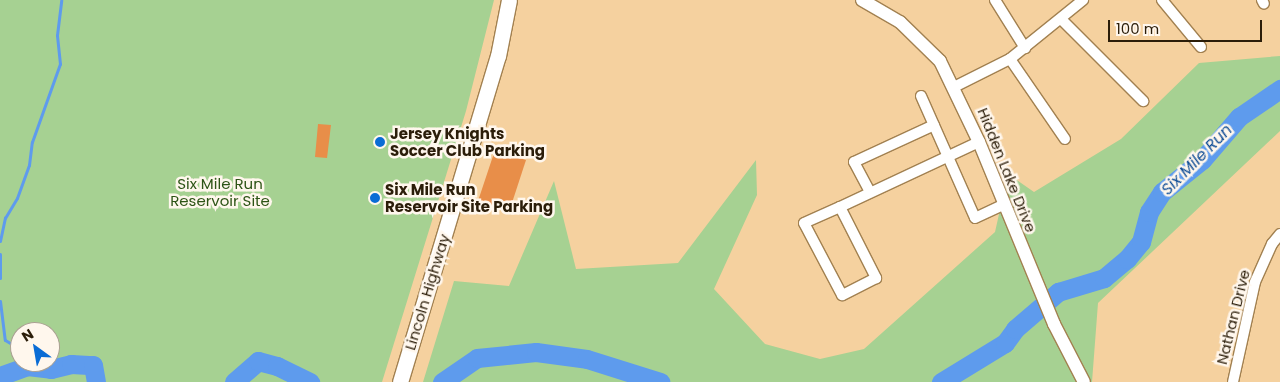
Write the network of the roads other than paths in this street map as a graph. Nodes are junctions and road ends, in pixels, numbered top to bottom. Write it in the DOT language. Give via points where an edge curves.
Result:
graph roads {
  1 [pos="509,0"];
  2 [pos="862,0"];
  3 [pos="995,0"];
  4 [pos="1084,0"];
  5 [pos="1162,0"];
  6 [pos="1062,20"];
  7 [pos="1201,47"];
  8 [pos="1025,48"];
  9 [pos="1010,59"];
  10 [pos="954,86"];
  11 [pos="921,96"];
  12 [pos="1143,101"];
  13 [pos="934,125"];
  14 [pos="1065,139"];
  15 [pos="979,142"];
  16 [pos="948,156"];
  17 [pos="870,192"];
  18 [pos="1003,205"];
  19 [pos="840,207"];
  20 [pos="1280,234"];
  21 [pos="400,382"];
  22 [pos="1084,382"];
  23 [pos="1233,382"];
  1 -- 21 [label="main road, Lincoln Highway" via="498,56"];
  2 -- 10 [label="street, Hidden Lake Drive" via="900,22 940,61"];
  3 -- 8 [label="street"];
  4 -- 6 [label="street"];
  5 -- 7 [label="street"];
  6 -- 8 [label="street"];
  6 -- 12 [label="street"];
  8 -- 9 [label="street"];
  9 -- 10 [label="street"];
  9 -- 14 [label="street"];
  10 -- 15 [label="street, Hidden Lake Drive"];
  11 -- 13 [label="street"];
  13 -- 16 [label="street"];
  13 -- 17 [label="street" via="854,162"];
  15 -- 16 [label="street"];
  15 -- 18 [label="street, Hidden Lake Drive"];
  16 -- 17 [label="street"];
  16 -- 18 [label="street" via="975,218"];
  17 -- 19 [label="street"];
  18 -- 22 [label="street, Hidden Lake Drive" via="1037,287"];
  19 -- 19 [label="street" via="804,223 842,295 876,278"];
  20 -- 23 [label="street, Nathan Drive" via="1255,282"];
}
